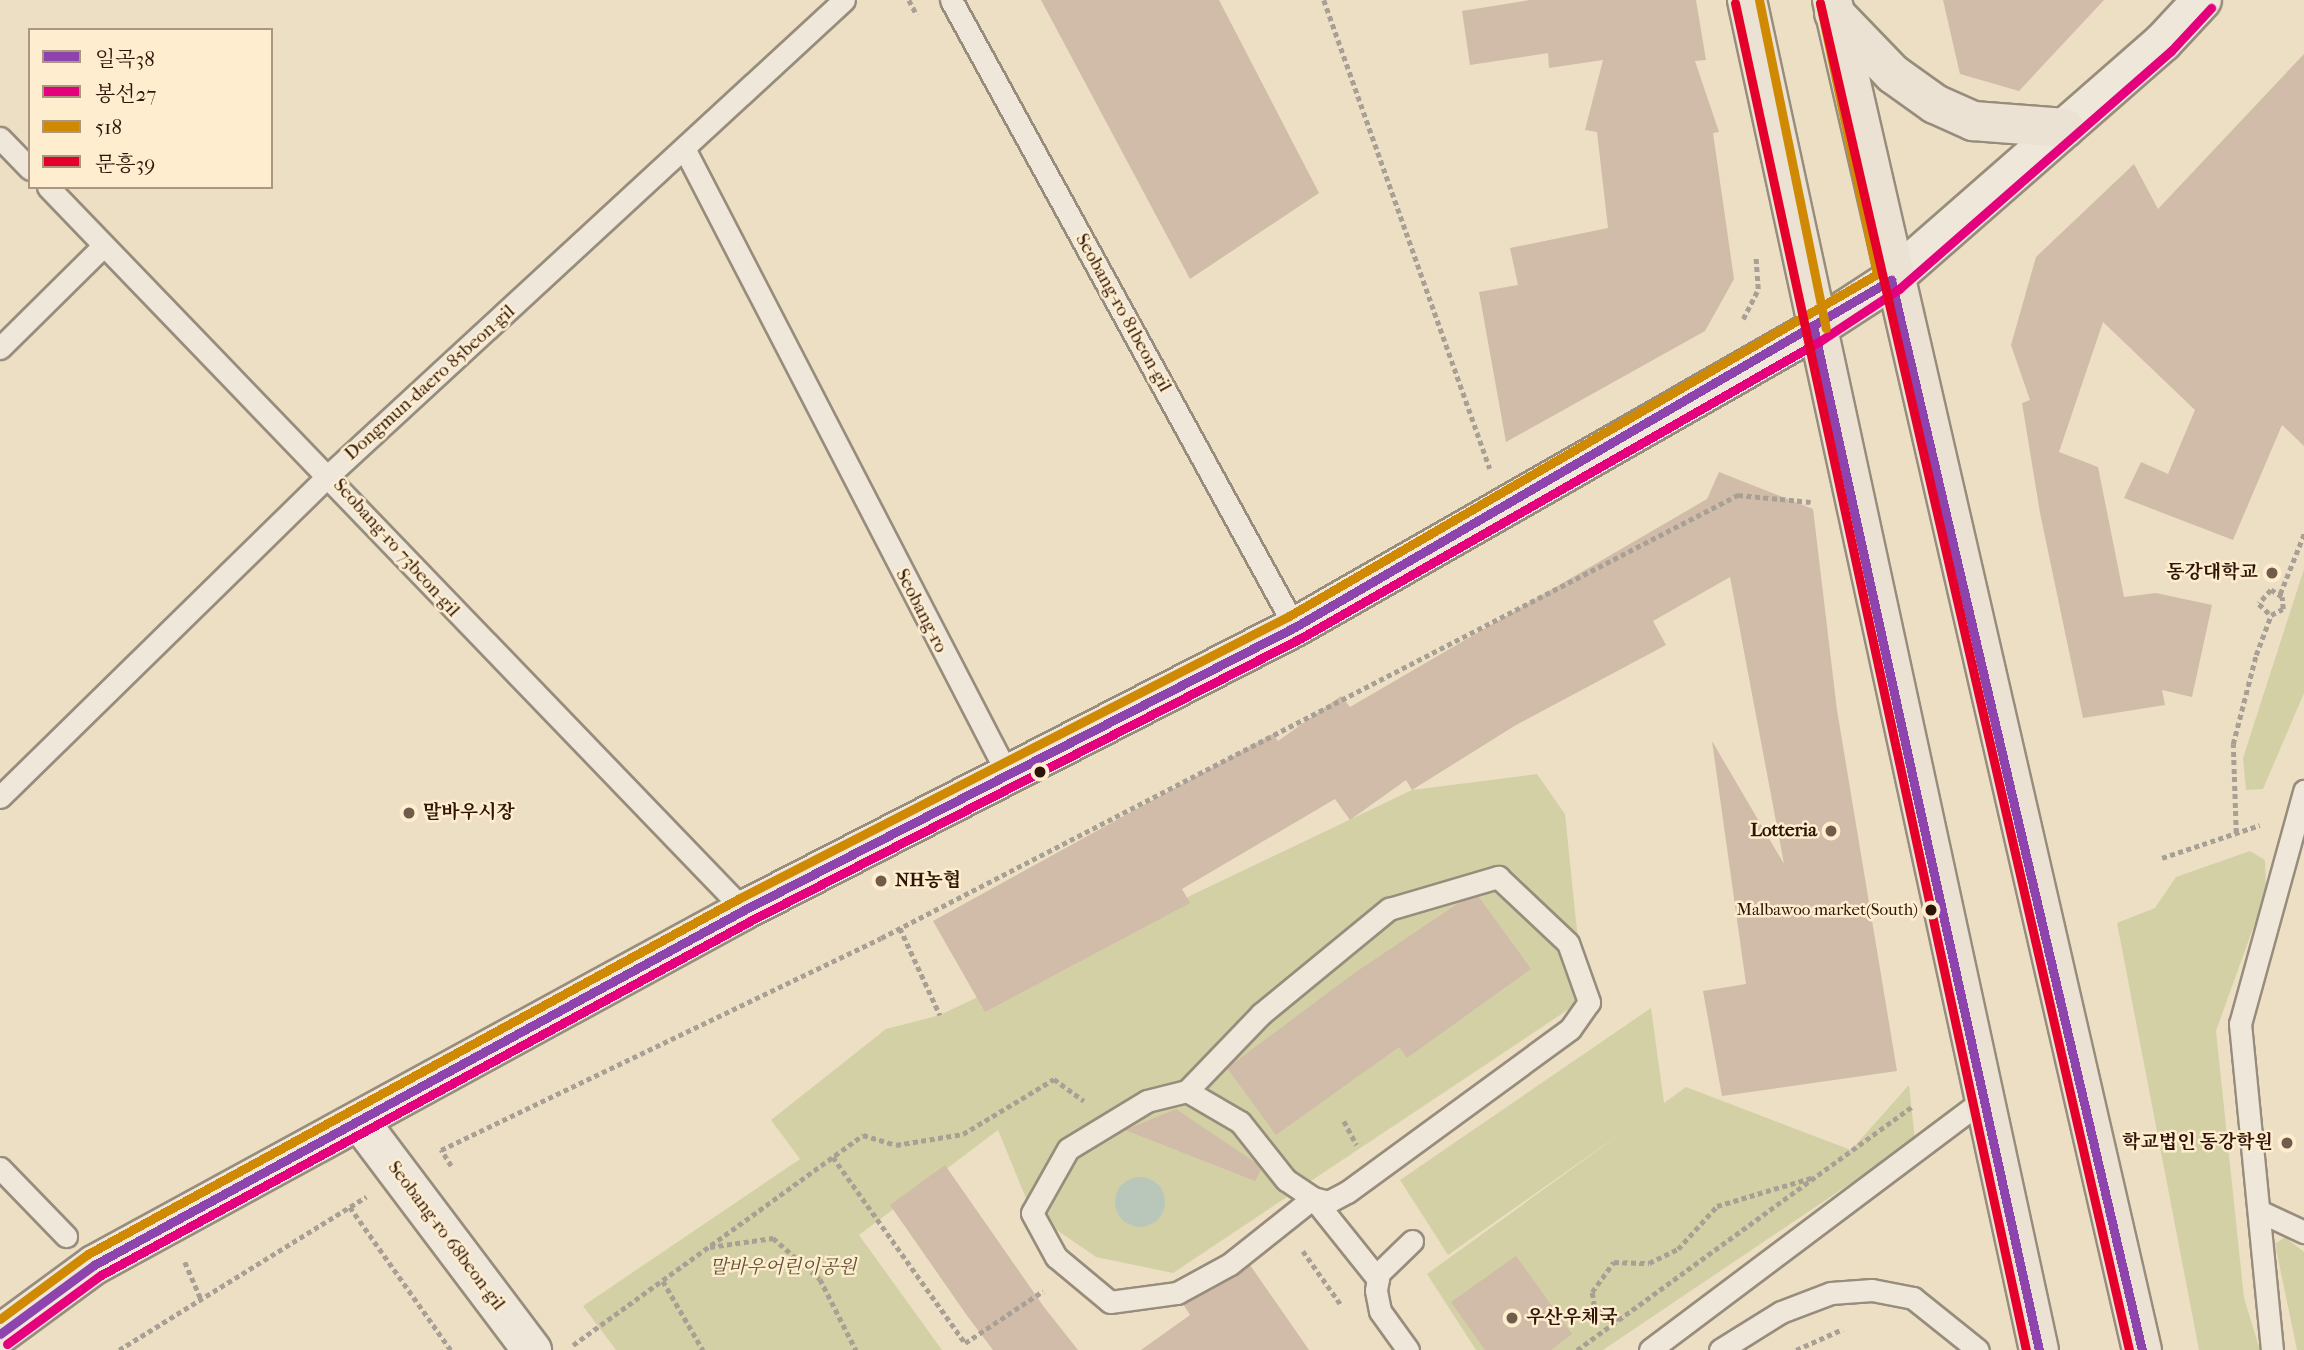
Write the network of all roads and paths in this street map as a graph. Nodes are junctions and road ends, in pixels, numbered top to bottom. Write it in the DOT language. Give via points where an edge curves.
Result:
graph roads {
  1 [pos="844,0"];
  2 [pos="951,0"];
  3 [pos="1324,0"];
  4 [pos="1747,0"];
  5 [pos="2202,0"];
  6 [pos="1833,6"];
  7 [pos="2064,128"];
  8 [pos="0,138"];
  9 [pos="685,150"];
  10 [pos="28,167"];
  11 [pos="50,189"];
  12 [pos="104,245"];
  13 [pos="1891,280"];
  14 [pos="1814,330"];
  15 [pos="0,348"];
  16 [pos="330,474"];
  17 [pos="1819,503"];
  18 [pos="1504,507"];
  19 [pos="2304,534"];
  20 [pos="2280,594"];
  21 [pos="2271,615"];
  22 [pos="1295,627"];
  23 [pos="1008,775"];
  24 [pos="2304,791"];
  25 [pos="0,797"];
  26 [pos="2297,813"];
  27 [pos="2236,833"];
  28 [pos="2161,858"];
  29 [pos="744,910"];
  30 [pos="901,928"];
  31 [pos="940,1015"];
  32 [pos="1187,1090"];
  33 [pos="1983,1100"];
  34 [pos="1088,1104"];
  35 [pos="1913,1106"];
  36 [pos="360,1122"];
  37 [pos="441,1150"];
  38 [pos="833,1157"];
  39 [pos="0,1168"];
  40 [pos="456,1174"];
  41 [pos="400,1175"];
  42 [pos="1814,1177"];
  43 [pos="1313,1198"];
  44 [pos="350,1207"];
  45 [pos="2259,1211"];
  46 [pos="1329,1217"];
  47 [pos="2304,1232"];
  48 [pos="66,1236"];
  49 [pos="1412,1241"];
  50 [pos="709,1247"];
  51 [pos="1072,1271"];
  52 [pos="1378,1279"];
  53 [pos="663,1281"];
  54 [pos="1351,1319"];
  55 [pos="1619,1320"];
  56 [pos="1853,1328"];
  57 [pos="0,1334"];
  58 [pos="546,1344"];
  59 [pos="120,1350"];
  60 [pos="452,1350"];
  61 [pos="568,1350"];
  62 [pos="703,1350"];
  63 [pos="856,1350"];
  64 [pos="1408,1350"];
  65 [pos="1577,1350"];
  66 [pos="1650,1350"];
  67 [pos="1720,1350"];
  68 [pos="1796,1350"];
  69 [pos="1978,1350"];
  70 [pos="2039,1350"];
  71 [pos="2142,1350"];
  72 [pos="2272,1350"];
  1 -- 9 [label="lane, Dongmun-daero 85beon-gil"];
  2 -- 22 [label="lane, Seobang-ro 81beon-gil"];
  3 -- 18 [label="path"];
  4 -- 14 [label="main road"];
  5 -- 7 [label="main road"];
  6 -- 7 [label="main road" via="1893,74 1935,104 1973,121"];
  6 -- 13 [label="main road"];
  7 -- 13 [label="main road"];
  8 -- 10 [label="lane"];
  9 -- 16 [label="lane, Dongmun-daero 85beon-gil"];
  9 -- 23 [label="lane, Seobang-ro"];
  11 -- 12 [label="lane, Seobang-ro 73beon-gil"];
  12 -- 15 [label="lane"];
  12 -- 16 [label="lane, Seobang-ro 73beon-gil"];
  13 -- 14 [label="main road"];
  13 -- 71 [label="main road"];
  14 -- 18 [label="main road"];
  14 -- 33 [label="main road"];
  16 -- 25 [label="lane, Dongmun-daero 85beon-gil"];
  16 -- 29 [label="lane, Seobang-ro 73beon-gil" via="406,563"];
  17 -- 30 [label="path" via="1738,495"];
  18 -- 22 [label="main road"];
  19 -- 20 [label="path"];
  20 -- 21 [label="path" via="2283,609"];
  20 -- 21 [label="path" via="2260,597 2260,608"];
  21 -- 27 [label="path" via="2233,744"];
  22 -- 23 [label="main road"];
  23 -- 29 [label="main road"];
  24 -- 26 [label="lane"];
  26 -- 27 [label="path"];
  26 -- 45 [label="lane" via="2240,1024"];
  27 -- 28 [label="path"];
  29 -- 36 [label="main road"];
  30 -- 31 [label="path"];
  30 -- 37 [label="path"];
  32 -- 43 [label="lane" via="1240,1122 1286,1180"];
  32 -- 43 [label="lane" via="1261,1014 1389,909 1498,877 1568,943 1589,1002 1570,1029 1347,1192 1328,1202"];
  32 -- 51 [label="lane" via="1147,1101 1068,1149 1032,1213 1056,1258"];
  33 -- 66 [label="lane"];
  33 -- 70 [label="main road"];
  34 -- 38 [label="path" via="1054,1079 963,1134 896,1145 863,1135"];
  35 -- 42 [label="path"];
  36 -- 41 [label="main road, Seobang-ro 68beon-gil"];
  36 -- 57 [label="main road" via="94,1265"];
  37 -- 40 [label="path"];
  37 -- 41 [label="path"];
  38 -- 50 [label="path"];
  38 -- 51 [label="path" via="965,1343"];
  39 -- 48 [label="lane"];
  41 -- 44 [label="path"];
  41 -- 58 [label="main road, Seobang-ro 68beon-gil"];
  42 -- 55 [label="path"];
  42 -- 55 [label="path" via="1717,1206 1678,1249 1649,1263 1614,1262 1592,1292 1594,1306"];
  43 -- 46 [label="lane"];
  43 -- 51 [label="lane" via="1230,1264 1177,1293 1110,1302"];
  44 -- 59 [label="path"];
  44 -- 60 [label="path"];
  45 -- 47 [label="lane"];
  45 -- 72 [label="lane"];
  46 -- 52 [label="lane"];
  46 -- 54 [label="path" via="1297,1243"];
  49 -- 52 [label="lane" via="1393,1254"];
  50 -- 53 [label="path"];
  50 -- 63 [label="path" via="773,1238 820,1279"];
  52 -- 64 [label="lane" via="1380,1311"];
  53 -- 61 [label="path"];
  53 -- 62 [label="path"];
  55 -- 65 [label="path"];
  56 -- 68 [label="path"];
  58 -- 61 [label="path"];
  67 -- 69 [label="lane" via="1781,1312 1831,1293 1872,1290 1913,1298"];
}
